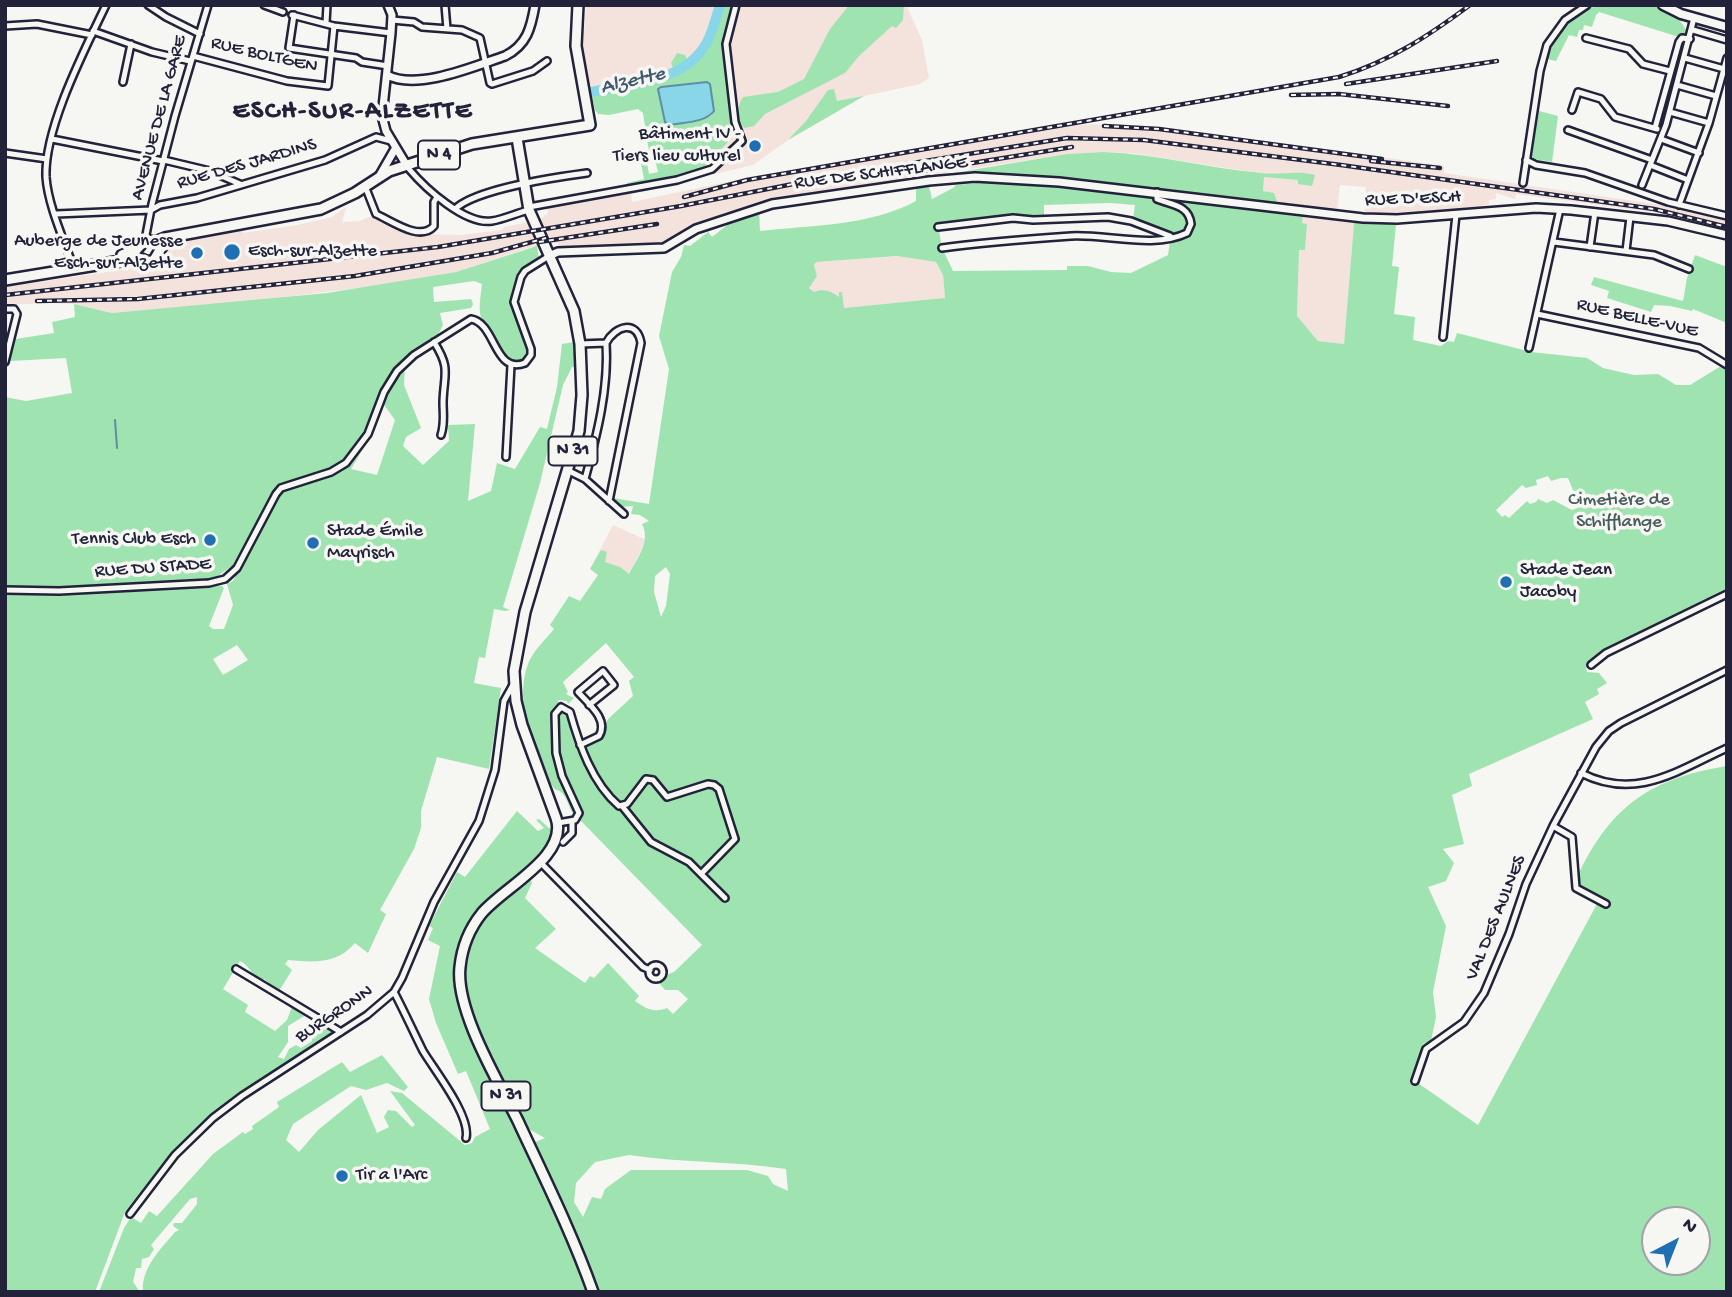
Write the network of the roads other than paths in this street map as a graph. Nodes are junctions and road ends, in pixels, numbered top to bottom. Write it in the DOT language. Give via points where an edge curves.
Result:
graph roads {
  1 [pos="106,5"];
  2 [pos="148,5"];
  3 [pos="208,5"];
  4 [pos="264,5"];
  5 [pos="327,5"];
  6 [pos="388,5"];
  7 [pos="445,5"];
  8 [pos="535,5"];
  9 [pos="578,5"];
  10 [pos="736,5"];
  11 [pos="1587,5"];
  12 [pos="1663,5"];
  13 [pos="272,7"];
  14 [pos="283,12"];
  15 [pos="1695,18"];
  16 [pos="392,20"];
  17 [pos="326,23"];
  18 [pos="5,26"];
  19 [pos="334,26"];
  20 [pos="1727,27"];
  21 [pos="447,29"];
  22 [pos="1693,30"];
  23 [pos="92,33"];
  24 [pos="391,33"];
  25 [pos="200,34"];
  26 [pos="1586,38"];
  27 [pos="1690,39"];
  28 [pos="1727,40"];
  29 [pos="131,44"];
  30 [pos="332,55"];
  31 [pos="191,58"];
  32 [pos="1685,58"];
  33 [pos="1727,58"];
  34 [pos="547,61"];
  35 [pos="485,63"];
  36 [pos="388,65"];
  37 [pos="1724,69"];
  38 [pos="1670,71"];
  39 [pos="387,75"];
  40 [pos="123,82"];
  41 [pos="1677,85"];
  42 [pos="1716,96"];
  43 [pos="1573,110"];
  44 [pos="1670,112"];
  45 [pos="1709,124"];
  46 [pos="1656,128"];
  47 [pos="1568,130"];
  48 [pos="1663,133"];
  49 [pos="517,138"];
  50 [pos="52,139"];
  51 [pos="393,145"];
  52 [pos="5,153"];
  53 [pos="1699,153"];
  54 [pos="47,159"];
  55 [pos="163,160"];
  56 [pos="1526,160"];
  57 [pos="1651,163"];
  58 [pos="408,167"];
  59 [pos="587,173"];
  60 [pos="380,175"];
  61 [pos="1688,180"];
  62 [pos="1523,183"];
  63 [pos="240,184"];
  64 [pos="525,184"];
  65 [pos="1642,185"];
  66 [pos="366,188"];
  67 [pos="1157,192"];
  68 [pos="437,197"];
  69 [pos="1679,205"];
  70 [pos="1268,207"];
  71 [pos="456,209"];
  72 [pos="529,209"];
  73 [pos="1560,209"];
  74 [pos="151,210"];
  75 [pos="1595,212"];
  76 [pos="56,214"];
  77 [pos="1457,215"];
  78 [pos="1727,216"];
  79 [pos="1630,217"];
  80 [pos="938,227"];
  81 [pos="1727,235"];
  82 [pos="1170,236"];
  83 [pos="1554,242"];
  84 [pos="153,244"];
  85 [pos="1590,247"];
  86 [pos="943,248"];
  87 [pos="1626,251"];
  88 [pos="138,253"];
  89 [pos="549,256"];
  90 [pos="1689,269"];
  91 [pos="74,270"];
  92 [pos="5,280"];
  93 [pos="5,309"];
  94 [pos="1537,314"];
  95 [pos="1443,338"];
  96 [pos="434,342"];
  97 [pos="606,343"];
  98 [pos="580,344"];
  99 [pos="1529,348"];
  100 [pos="5,362"];
  101 [pos="511,365"];
  102 [pos="1727,365"];
  103 [pos="441,435"];
  104 [pos="506,457"];
  105 [pos="567,470"];
  106 [pos="585,479"];
  107 [pos="609,501"];
  108 [pos="624,514"];
  109 [pos="5,590"];
  110 [pos="1727,594"];
  111 [pos="1591,665"];
  112 [pos="1727,670"];
  113 [pos="513,698"];
  114 [pos="589,705"];
  115 [pos="504,707"];
  116 [pos="580,745"];
  117 [pos="1727,748"];
  118 [pos="1581,774"];
  119 [pos="622,806"];
  120 [pos="572,821"];
  121 [pos="558,823"];
  122 [pos="1553,826"];
  123 [pos="563,842"];
  124 [pos="540,862"];
  125 [pos="701,874"];
  126 [pos="725,898"];
  127 [pos="1606,904"];
  128 [pos="236,968"];
  129 [pos="650,970"];
  130 [pos="394,992"];
  131 [pos="341,1032"];
  132 [pos="1415,1081"];
  133 [pos="466,1138"];
  134 [pos="134,1212"];
  135 [pos="593,1292"];
  1 -- 23 [label="street"];
  2 -- 25 [label="street"];
  3 -- 25 [label="street, AVENUE DE LA GARE"];
  4 -- 13 [label="street"];
  5 -- 17 [label="street"];
  6 -- 16 [label="street"];
  7 -- 21 [label="street"];
  8 -- 35 [label="street" via="531,30 521,46"];
  9 -- 49 [label="main road, N 4" via="576,46 590,125"];
  10 -- 72 [label="street" via="726,44 735,122 742,141 712,169"];
  11 -- 56 [label="street" via="1565,20 1547,46"];
  12 -- 15 [label="main road"];
  13 -- 14 [label="street"];
  15 -- 20 [label="main road"];
  15 -- 22 [label="street"];
  16 -- 21 [label="street"];
  16 -- 24 [label="street"];
  17 -- 19 [label="street"];
  17 -- 30 [label="street" via="292,15 289,48"];
  18 -- 23 [label="street, RUE BOLTGEN" via="37,24"];
  19 -- 24 [label="street"];
  19 -- 30 [label="street"];
  21 -- 35 [label="street" via="480,38"];
  22 -- 27 [label="street"];
  22 -- 28 [label="street"];
  23 -- 29 [label="street, RUE BOLTGEN"];
  23 -- 50 [label="street"];
  24 -- 36 [label="street"];
  25 -- 31 [label="street, AVENUE DE LA GARE"];
  26 -- 38 [label="street" via="1629,49 1643,64"];
  27 -- 32 [label="street"];
  27 -- 38 [label="street" via="1680,40"];
  29 -- 31 [label="street, RUE BOLTGEN"];
  29 -- 40 [label="street"];
  30 -- 31 [label="street, RUE BOLTGEN" via="327,86 287,82"];
  30 -- 36 [label="street"];
  31 -- 55 [label="street, AVENUE DE LA GARE"];
  32 -- 37 [label="street"];
  32 -- 41 [label="street"];
  33 -- 37 [label="street"];
  34 -- 35 [label="street" via="533,71 492,84"];
  35 -- 39 [label="street" via="429,79 399,80"];
  36 -- 39 [label="street"];
  37 -- 42 [label="street"];
  38 -- 46 [label="street"];
  39 -- 51 [label="street" via="382,116"];
  41 -- 42 [label="street"];
  41 -- 44 [label="street"];
  42 -- 45 [label="street"];
  43 -- 46 [label="street" via="1577,92 1601,99 1615,117"];
  44 -- 45 [label="street"];
  44 -- 48 [label="street"];
  45 -- 53 [label="street"];
  46 -- 48 [label="street"];
  47 -- 57 [label="street"];
  48 -- 53 [label="street"];
  48 -- 57 [label="street"];
  49 -- 58 [label="main road, N 4"];
  49 -- 64 [label="main road, N 31"];
  50 -- 54 [label="street"];
  50 -- 55 [label="street"];
  51 -- 58 [label="street"];
  51 -- 60 [label="street"];
  51 -- 63 [label="street, RUE DES JARDINS" via="376,137 325,160"];
  52 -- 54 [label="street"];
  53 -- 61 [label="street"];
  54 -- 76 [label="street" via="48,188"];
  55 -- 63 [label="street"];
  55 -- 74 [label="street, AVENUE DE LA GARE"];
  56 -- 62 [label="street"];
  56 -- 69 [label="street" via="1585,173"];
  57 -- 61 [label="street"];
  57 -- 65 [label="street"];
  58 -- 60 [label="main road, N 4"];
  58 -- 66 [label="main road, N 4"];
  58 -- 68 [label="street"];
  59 -- 64 [label="street"];
  60 -- 66 [label="main road, N 4"];
  61 -- 69 [label="street"];
  63 -- 74 [label="street, RUE DES JARDINS"];
  64 -- 71 [label="street" via="469,199"];
  64 -- 72 [label="main road, N 31"];
  66 -- 68 [label="street" via="376,214 418,233 428,233 436,222"];
  66 -- 84 [label="main road, N 4" via="303,214 165,238"];
  66 -- 84 [label="main road, N 4" via="341,206 321,213 173,240 163,246"];
  67 -- 70 [label="street, RUE DE SCHIFFLANGE"];
  67 -- 82 [label="street" via="1157,200 1182,207 1191,218 1187,233"];
  67 -- 89 [label="street, RUE DE SCHIFFLANGE" via="1030,179 949,178 772,204 696,229 664,248"];
  68 -- 71 [label="street"];
  69 -- 78 [label="street"];
  70 -- 77 [label="street, RUE D'ESCH" via="1363,218"];
  71 -- 72 [label="street" via="490,221"];
  72 -- 89 [label="main road, N 31"];
  73 -- 75 [label="street, RUE D'ESCH"];
  73 -- 77 [label="street, RUE D'ESCH"];
  73 -- 83 [label="street"];
  74 -- 76 [label="street, RUE DES JARDINS"];
  74 -- 84 [label="street, AVENUE DE LA GARE"];
  75 -- 79 [label="street, RUE D'ESCH"];
  75 -- 85 [label="street"];
  76 -- 91 [label="street"];
  77 -- 95 [label="street"];
  79 -- 81 [label="street, RUE D'ESCH"];
  79 -- 87 [label="street"];
  80 -- 82 [label="street" via="1013,218 1108,217"];
  82 -- 86 [label="street" via="1139,241 1072,236"];
  83 -- 85 [label="street"];
  83 -- 94 [label="street"];
  84 -- 88 [label="main road"];
  84 -- 88 [label="main road" via="157,258 151,262"];
  85 -- 87 [label="street"];
  87 -- 90 [label="street" via="1654,255"];
  88 -- 91 [label="main road"];
  89 -- 98 [label="main road, N 31" via="574,311"];
  89 -- 101 [label="street" via="521,277 514,302 531,355 525,363"];
  91 -- 92 [label="main road"];
  93 -- 100 [label="street" via="17,314"];
  94 -- 99 [label="street"];
  94 -- 102 [label="street, RUE BELLE-VUE" via="1699,348"];
  96 -- 101 [label="street, RUE DU STADE" via="465,321 477,320"];
  96 -- 103 [label="street" via="447,373"];
  96 -- 109 [label="street, RUE DU STADE" via="397,371 368,434 346,463 281,488 237,568 225,579 72,591"];
  97 -- 98 [label="street"];
  97 -- 106 [label="street" via="603,395"];
  97 -- 107 [label="street" via="621,327 635,329 640,336"];
  98 -- 105 [label="main road, N 31" via="582,413"];
  101 -- 104 [label="street"];
  105 -- 106 [label="street"];
  105 -- 113 [label="main road, N 31" via="525,612"];
  106 -- 107 [label="street"];
  107 -- 108 [label="street"];
  110 -- 111 [label="street" via="1606,653"];
  112 -- 118 [label="street, VAL DES AULNES" via="1609,731"];
  113 -- 115 [label="street, BURGRONN"];
  113 -- 115 [label="street"];
  113 -- 121 [label="main road, N 31"];
  114 -- 114 [label="street" via="578,692 603,671 614,685"];
  114 -- 116 [label="street" via="600,718 602,731"];
  115 -- 130 [label="street, BURGRONN" via="495,770 480,821 434,902"];
  116 -- 119 [label="street" via="604,789"];
  116 -- 120 [label="street" via="570,712 558,708 556,753 579,813"];
  117 -- 118 [label="street" via="1645,783 1615,785"];
  118 -- 122 [label="street, VAL DES AULNES"];
  119 -- 125 [label="street" via="651,842 689,862"];
  119 -- 125 [label="street" via="646,779 653,780 667,797 708,784 717,787 735,839"];
  120 -- 121 [label="street"];
  120 -- 123 [label="street" via="572,834"];
  121 -- 124 [label="main road, N 31" via="556,843"];
  122 -- 127 [label="street" via="1572,837 1576,888"];
  122 -- 132 [label="street, VAL DES AULNES" via="1484,993 1464,1022 1426,1049"];
  124 -- 129 [label="street"];
  124 -- 135 [label="main road, N 31" via="475,923 464,947 460,981 476,1034 570,1231"];
  125 -- 126 [label="street"];
  128 -- 131 [label="street"];
  130 -- 131 [label="street, BURGRONN"];
  130 -- 133 [label="street" via="467,1125"];
  131 -- 134 [label="street, BURGRONN" via="214,1118 167,1165"];
}
